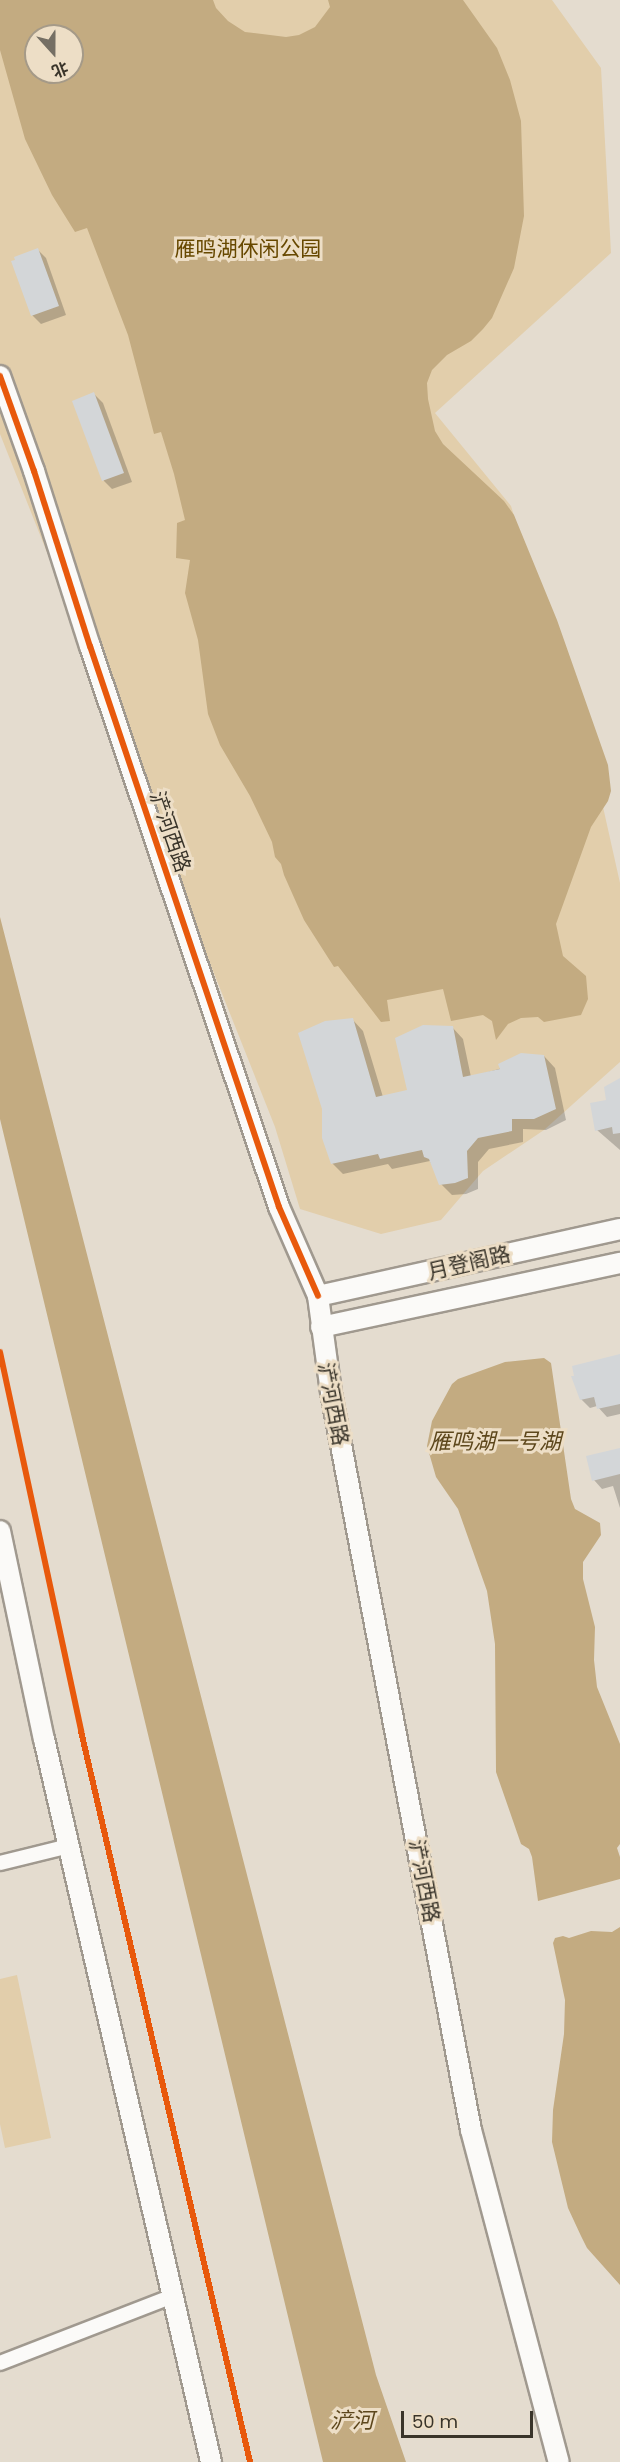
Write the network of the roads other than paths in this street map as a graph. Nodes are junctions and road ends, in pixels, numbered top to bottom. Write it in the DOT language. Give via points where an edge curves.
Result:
graph roads {
  1 [pos="0,376"];
  2 [pos="620,1229"];
  3 [pos="620,1263"];
  4 [pos="318,1296"];
  5 [pos="321,1327"];
  6 [pos="0,1531"];
  7 [pos="69,1846"];
  8 [pos="0,1863"];
  9 [pos="173,2296"];
  10 [pos="0,2363"];
  11 [pos="211,2462"];
  12 [pos="559,2462"];
  1 -- 4 [label="street, 浐河西路" via="279,1207"];
  2 -- 4 [label="street, 月登阁路"];
  3 -- 5 [label="street, 月登阁路"];
  4 -- 5 [label="street, 浐河西路"];
  5 -- 12 [label="street, 浐河西路" via="471,2130"];
  6 -- 7 [label="street"];
  7 -- 8 [label="street"];
  7 -- 9 [label="street"];
  9 -- 10 [label="street"];
  9 -- 11 [label="street"];
}
